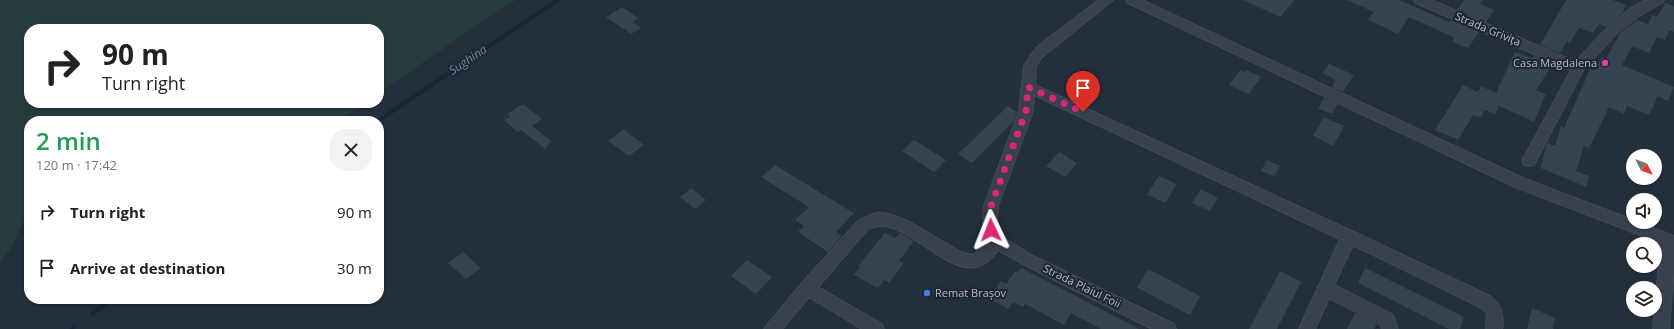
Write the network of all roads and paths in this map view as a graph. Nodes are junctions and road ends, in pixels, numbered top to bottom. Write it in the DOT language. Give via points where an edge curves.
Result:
graph roads {
  1 [pos="1108,0"];
  2 [pos="1132,0"];
  3 [pos="1420,0"];
  4 [pos="1658,0"];
  5 [pos="1578,68"];
  6 [pos="1028,87"];
  7 [pos="1530,161"];
  8 [pos="1349,236"];
  9 [pos="996,241"];
  10 [pos="1671,241"];
  11 [pos="807,288"];
  12 [pos="1325,288"];
  13 [pos="772,329"];
  14 [pos="876,329"];
  15 [pos="1168,329"];
  16 [pos="1307,329"];
  17 [pos="1390,329"];
  18 [pos="1494,329"];
  19 [pos="1661,329"];
  1 -- 6 [label="street" via="1037,55 1030,66"];
  2 -- 10 [label="street" via="1520,183"];
  3 -- 5 [label="street, Strada Grivița"];
  4 -- 5 [label="street" via="1606,36"];
  5 -- 7 [label="street"];
  6 -- 8 [label="street"];
  6 -- 9 [label="street" via="1026,111 991,206 990,221"];
  8 -- 12 [label="street"];
  8 -- 18 [label="street" via="1484,301 1496,312"];
  9 -- 11 [label="street" via="984,258 968,261 892,222 872,220 863,225"];
  9 -- 15 [label="street, Strada Plaiul Foii" via="1028,260"];
  10 -- 19 [label="street"];
  11 -- 13 [label="street"];
  11 -- 14 [label="street"];
  12 -- 16 [label="street"];
  12 -- 17 [label="street" via="1387,320"];
}
